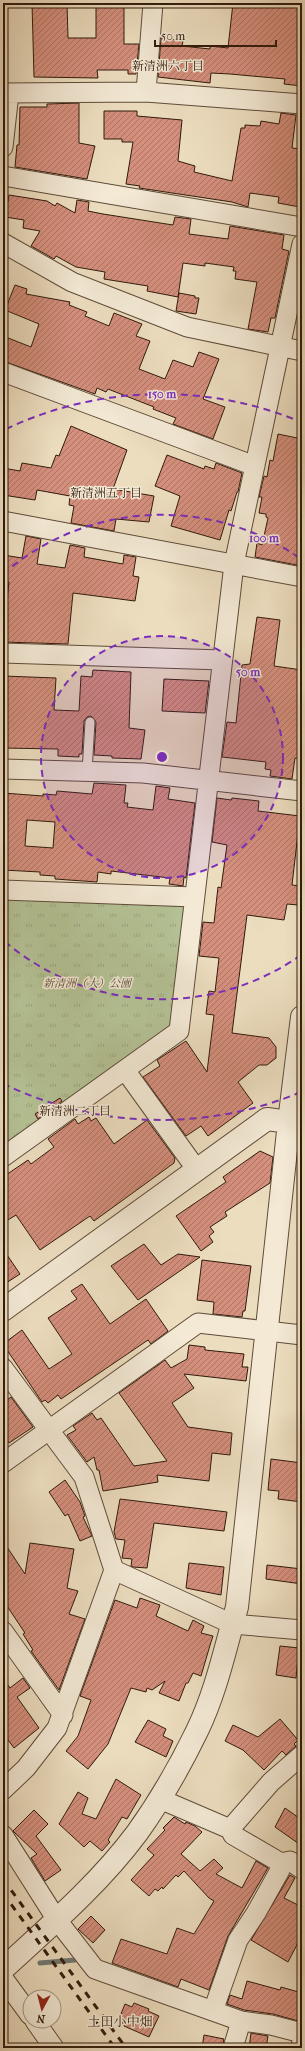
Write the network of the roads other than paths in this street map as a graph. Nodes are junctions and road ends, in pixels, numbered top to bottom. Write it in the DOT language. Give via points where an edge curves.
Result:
graph roads {
  1 [pos="153,3"];
  2 [pos="146,92"];
  3 [pos="6,93"];
  4 [pos="302,104"];
  5 [pos="3,148"];
  6 [pos="3,176"];
  7 [pos="302,227"];
  8 [pos="3,243"];
  9 [pos="302,244"];
  10 [pos="280,347"];
  11 [pos="302,352"];
  12 [pos="3,372"];
  13 [pos="255,466"];
  14 [pos="3,521"];
  15 [pos="234,564"];
  16 [pos="302,577"];
  17 [pos="3,653"];
  18 [pos="222,660"];
  19 [pos="90,722"];
  20 [pos="3,769"];
  21 [pos="88,772"];
  22 [pos="208,779"];
  23 [pos="302,791"];
  24 [pos="3,890"];
  25 [pos="194,897"];
  26 [pos="302,1017"];
  27 [pos="125,1070"];
  28 [pos="296,1122"];
  29 [pos="3,1157"];
  30 [pos="197,1170"];
  31 [pos="3,1310"];
  32 [pos="268,1332"];
  33 [pos="302,1335"];
  34 [pos="3,1368"];
  35 [pos="50,1430"];
  36 [pos="3,1463"];
  37 [pos="114,1570"];
  38 [pos="232,1624"];
  39 [pos="302,1630"];
  40 [pos="3,1631"];
  41 [pos="63,1715"];
  42 [pos="302,1755"];
  43 [pos="3,1790"];
  44 [pos="160,1799"];
  45 [pos="230,1829"];
  46 [pos="3,1835"];
  47 [pos="281,1863"];
  48 [pos="302,1869"];
  49 [pos="57,1920"];
  50 [pos="3,1969"];
  51 [pos="3,1978"];
  52 [pos="22,2004"];
  53 [pos="213,2011"];
  54 [pos="241,2021"];
  55 [pos="40,2029"];
  56 [pos="299,2038"];
  57 [pos="54,2048"];
  58 [pos="233,2048"];
  1 -- 2 [label="street"];
  2 -- 3 [label="street"];
  2 -- 4 [label="street"];
  3 -- 5 [label="street"];
  6 -- 7 [label="street"];
  8 -- 10 [label="street" via="72,282 161,318 187,327"];
  9 -- 10 [label="street"];
  10 -- 11 [label="street"];
  10 -- 13 [label="street"];
  12 -- 13 [label="street"];
  13 -- 15 [label="street"];
  14 -- 15 [label="street"];
  15 -- 16 [label="street"];
  15 -- 18 [label="street"];
  17 -- 18 [label="street"];
  18 -- 22 [label="street"];
  19 -- 21 [label="lane"];
  20 -- 21 [label="street"];
  21 -- 22 [label="street" via="143,773"];
  22 -- 23 [label="street"];
  22 -- 25 [label="street"];
  24 -- 25 [label="street"];
  25 -- 27 [label="street" via="179,1031"];
  26 -- 28 [label="street"];
  27 -- 29 [label="street"];
  27 -- 30 [label="street"];
  28 -- 30 [label="street" via="267,1119"];
  28 -- 32 [label="street"];
  30 -- 31 [label="street"];
  32 -- 33 [label="street"];
  32 -- 35 [label="street" via="198,1323"];
  32 -- 38 [label="street" via="237,1607"];
  34 -- 35 [label="street"];
  35 -- 36 [label="street"];
  35 -- 37 [label="street" via="84,1477"];
  37 -- 38 [label="street"];
  37 -- 41 [label="street"];
  38 -- 39 [label="street"];
  38 -- 44 [label="street" via="218,1678 197,1730"];
  40 -- 41 [label="street"];
  41 -- 43 [label="street" via="57,1728 26,1768"];
  42 -- 45 [label="street" via="271,1782"];
  44 -- 45 [label="street"];
  44 -- 49 [label="street" via="115,1859"];
  45 -- 47 [label="street" via="233,1835"];
  46 -- 49 [label="street"];
  47 -- 48 [label="street" via="290,1861"];
  47 -- 53 [label="street" via="280,1870 256,1913 238,1940"];
  49 -- 50 [label="street"];
  49 -- 53 [label="street" via="95,1969"];
  51 -- 52 [label="street"];
  53 -- 54 [label="street"];
  54 -- 56 [label="street" via="271,2024"];
  54 -- 58 [label="street"];
  55 -- 57 [label="street"];
}
